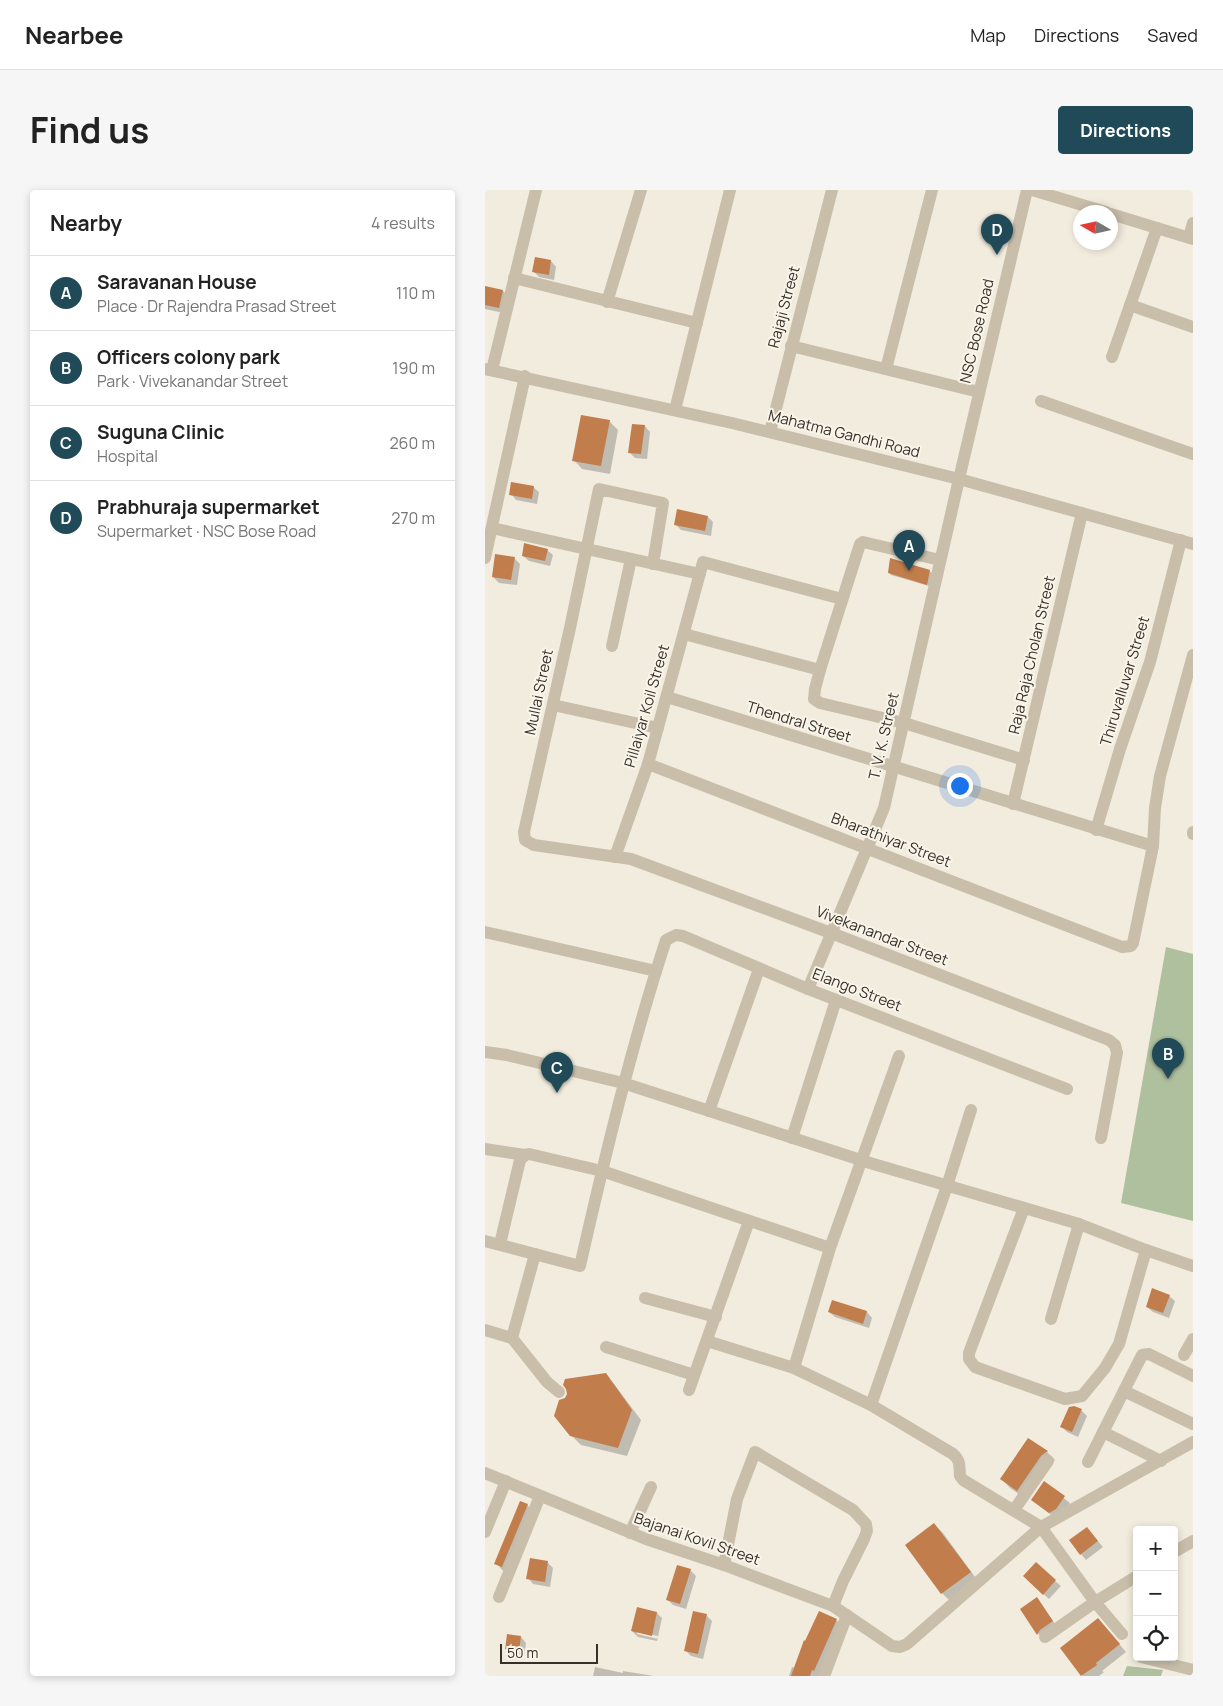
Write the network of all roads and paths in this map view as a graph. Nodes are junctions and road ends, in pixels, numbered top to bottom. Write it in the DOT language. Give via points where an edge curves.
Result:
graph roads {
  1 [pos="536,190"];
  2 [pos="641,190"];
  3 [pos="730,190"];
  4 [pos="832,190"];
  5 [pos="932,190"];
  6 [pos="1027,190"];
  7 [pos="1032,190"];
  8 [pos="1083,205"];
  9 [pos="1118,216"];
  10 [pos="1193,223"];
  11 [pos="1157,228"];
  12 [pos="1191,238"];
  13 [pos="513,278"];
  14 [pos="607,302"];
  15 [pos="1130,305"];
  16 [pos="697,323"];
  17 [pos="1193,327"];
  18 [pos="791,346"];
  19 [pos="1113,357"];
  20 [pos="886,369"];
  21 [pos="489,370"];
  22 [pos="525,376"];
  23 [pos="979,392"];
  24 [pos="1041,401"];
  25 [pos="675,410"];
  26 [pos="770,432"];
  27 [pos="1193,454"];
  28 [pos="959,479"];
  29 [pos="1082,513"];
  30 [pos="492,528"];
  31 [pos="1187,542"];
  32 [pos="587,550"];
  33 [pos="485,558"];
  34 [pos="631,559"];
  35 [pos="940,560"];
  36 [pos="653,564"];
  37 [pos="700,574"];
  38 [pos="841,599"];
  39 [pos="683,634"];
  40 [pos="612,646"];
  41 [pos="1193,655"];
  42 [pos="820,670"];
  43 [pos="667,697"];
  44 [pos="553,705"];
  45 [pos="904,723"];
  46 [pos="658,728"];
  47 [pos="1023,760"];
  48 [pos="648,764"];
  49 [pos="893,768"];
  50 [pos="1013,804"];
  51 [pos="1096,830"];
  52 [pos="525,840"];
  53 [pos="1153,846"];
  54 [pos="867,848"];
  55 [pos="615,857"];
  56 [pos="485,932"];
  57 [pos="831,934"];
  58 [pos="759,969"];
  59 [pos="656,970"];
  60 [pos="808,989"];
  61 [pos="836,1000"];
  62 [pos="485,1052"];
  63 [pos="899,1056"];
  64 [pos="623,1084"];
  65 [pos="1067,1089"];
  66 [pos="971,1110"];
  67 [pos="709,1111"];
  68 [pos="792,1138"];
  69 [pos="1101,1138"];
  70 [pos="485,1149"];
  71 [pos="525,1155"];
  72 [pos="862,1161"];
  73 [pos="601,1171"];
  74 [pos="947,1186"];
  75 [pos="1024,1208"];
  76 [pos="749,1221"];
  77 [pos="1079,1224"];
  78 [pos="485,1241"];
  79 [pos="500,1244"];
  80 [pos="830,1248"];
  81 [pos="1146,1250"];
  82 [pos="535,1254"];
  83 [pos="1193,1266"];
  84 [pos="645,1298"];
  85 [pos="716,1317"];
  86 [pos="1051,1319"];
  87 [pos="485,1330"];
  88 [pos="512,1338"];
  89 [pos="1193,1339"];
  90 [pos="707,1341"];
  91 [pos="606,1347"];
  92 [pos="1184,1355"];
  93 [pos="794,1368"];
  94 [pos="694,1375"];
  95 [pos="1193,1376"];
  96 [pos="689,1390"];
  97 [pos="1124,1391"];
  98 [pos="559,1392"];
  99 [pos="871,1405"];
  100 [pos="1193,1424"];
  101 [pos="1103,1432"];
  102 [pos="1193,1442"];
  103 [pos="1047,1461"];
  104 [pos="1161,1461"];
  105 [pos="1088,1462"];
  106 [pos="485,1473"];
  107 [pos="506,1481"];
  108 [pos="651,1487"];
  109 [pos="540,1496"];
  110 [pos="1014,1510"];
  111 [pos="1041,1528"];
  112 [pos="485,1532"];
  113 [pos="630,1532"];
  114 [pos="1193,1540"];
  115 [pos="1178,1549"];
  116 [pos="724,1565"];
  117 [pos="1133,1578"];
  118 [pos="499,1597"];
  119 [pos="1095,1602"];
  120 [pos="833,1606"];
  121 [pos="847,1615"];
  122 [pos="1122,1634"];
  123 [pos="1045,1637"];
  124 [pos="1157,1661"];
  125 [pos="1193,1670"];
  126 [pos="824,1676"];
  1 -- 13 [label="street"];
  2 -- 14 [label="street"];
  3 -- 16 [label="street"];
  4 -- 18 [label="street, Rajaji Street"];
  5 -- 20 [label="street"];
  6 -- 23 [label="street, NSC Bose Road"];
  7 -- 8 [label="street"];
  9 -- 11 [label="street"];
  10 -- 12 [label="street"];
  11 -- 12 [label="street"];
  11 -- 15 [label="street"];
  13 -- 14 [label="street"];
  13 -- 21 [label="street"];
  14 -- 16 [label="street"];
  15 -- 17 [label="street"];
  15 -- 19 [label="street"];
  16 -- 25 [label="street"];
  18 -- 20 [label="street"];
  18 -- 26 [label="street, Rajaji Street"];
  20 -- 23 [label="street"];
  21 -- 22 [label="street, Mahatma Gandhi Road"];
  22 -- 25 [label="street, Mahatma Gandhi Road"];
  22 -- 30 [label="street"];
  23 -- 28 [label="street, NSC Bose Road"];
  24 -- 27 [label="street"];
  25 -- 26 [label="street, Mahatma Gandhi Road"];
  26 -- 28 [label="street, Mahatma Gandhi Road"];
  28 -- 29 [label="street, Mahatma Gandhi Road"];
  28 -- 35 [label="street, T. V. K. Street"];
  29 -- 31 [label="street, Mahatma Gandhi Road"];
  29 -- 47 [label="street, Raja Raja Cholan Street"];
  30 -- 32 [label="street"];
  30 -- 33 [label="street"];
  31 -- 51 [label="street, Thiruvalluvar Street"];
  32 -- 34 [label="street"];
  32 -- 36 [label="street, Mullai Street" via="599,489 663,504"];
  32 -- 44 [label="street, Mullai Street"];
  34 -- 36 [label="street"];
  34 -- 40 [label="street"];
  35 -- 38 [label="street" via="861,542"];
  35 -- 45 [label="street, T. V. K. Street"];
  36 -- 37 [label="street"];
  37 -- 38 [label="street, Pillaiyar Koil Street" via="703,562"];
  37 -- 39 [label="street, Pillaiyar Koil Street"];
  38 -- 42 [label="street"];
  39 -- 42 [label="street"];
  39 -- 43 [label="street, Pillaiyar Koil Street"];
  41 -- 53 [label="street" via="1160,776"];
  42 -- 45 [label="street" via="814,694 817,702"];
  43 -- 46 [label="street, Pillaiyar Koil Street"];
  43 -- 49 [label="street, Thendral Street"];
  44 -- 46 [label="street"];
  44 -- 52 [label="street, Mullai Street" via="524,832"];
  45 -- 47 [label="street"];
  45 -- 49 [label="street, T. V. K. Street"];
  46 -- 48 [label="street, Pillaiyar Koil Street"];
  47 -- 50 [label="street, Raja Raja Cholan Street"];
  48 -- 54 [label="street, Bharathiyar Street"];
  48 -- 55 [label="street, Pillaiyar Koil Street"];
  49 -- 50 [label="street, Thendral Street"];
  49 -- 54 [label="street, T. V. K. Street" via="884,808"];
  50 -- 51 [label="street, Thendral Street"];
  51 -- 53 [label="street, Thendral Street"];
  52 -- 55 [label="street, Vivekanandar Street" via="534,845"];
  53 -- 54 [label="street, Bharathiyar Street" via="1133,943 1122,947"];
  54 -- 57 [label="street, T. V. K. Street"];
  55 -- 57 [label="street, Vivekanandar Street" via="631,860"];
  56 -- 59 [label="street"];
  57 -- 60 [label="street, T. V. K. Street"];
  57 -- 69 [label="street, Vivekanandar Street" via="1109,1040 1117,1053"];
  58 -- 59 [label="street, Elango Street" via="676,935 665,940"];
  58 -- 60 [label="street, Elango Street"];
  58 -- 67 [label="street"];
  59 -- 64 [label="street, Elango Street"];
  60 -- 61 [label="street, Elango Street"];
  61 -- 65 [label="street, Elango Street"];
  61 -- 68 [label="street"];
  62 -- 64 [label="street"];
  63 -- 72 [label="street"];
  64 -- 67 [label="street"];
  64 -- 73 [label="street, Elango Street"];
  66 -- 74 [label="street"];
  67 -- 68 [label="street"];
  68 -- 72 [label="street"];
  70 -- 71 [label="street"];
  71 -- 73 [label="street"];
  71 -- 79 [label="street" via="520,1160"];
  72 -- 74 [label="street"];
  72 -- 80 [label="street"];
  73 -- 76 [label="street"];
  73 -- 82 [label="street, Elango Street" via="580,1266"];
  74 -- 75 [label="street"];
  74 -- 99 [label="street"];
  75 -- 77 [label="street"];
  75 -- 81 [label="street" via="969,1359 975,1367 1065,1399 1082,1396 1105,1368 1119,1344"];
  76 -- 80 [label="street"];
  76 -- 85 [label="street"];
  77 -- 81 [label="street"];
  77 -- 86 [label="street"];
  78 -- 79 [label="street"];
  79 -- 82 [label="street"];
  80 -- 93 [label="street"];
  81 -- 83 [label="street"];
  82 -- 88 [label="street"];
  84 -- 85 [label="street"];
  85 -- 90 [label="street"];
  87 -- 88 [label="street"];
  88 -- 98 [label="street"];
  89 -- 92 [label="street"];
  90 -- 93 [label="street"];
  90 -- 94 [label="street"];
  91 -- 94 [label="street"];
  93 -- 99 [label="street"];
  94 -- 96 [label="street"];
  95 -- 97 [label="street" via="1145,1354"];
  97 -- 100 [label="street"];
  97 -- 101 [label="street"];
  99 -- 110 [label="street" via="953,1454 960,1463 963,1480"];
  101 -- 104 [label="street"];
  101 -- 105 [label="street"];
  102 -- 104 [label="street"];
  103 -- 110 [label="street"];
  104 -- 111 [label="street"];
  106 -- 107 [label="street, Bajanai Kovil Street"];
  107 -- 109 [label="street, Bajanai Kovil Street"];
  107 -- 112 [label="street"];
  108 -- 113 [label="street"];
  109 -- 113 [label="street, Bajanai Kovil Street"];
  109 -- 118 [label="street"];
  110 -- 111 [label="street"];
  111 -- 119 [label="street"];
  111 -- 121 [label="street, Bajanai Kovil Street" via="901,1647 892,1646"];
  113 -- 116 [label="street, Bajanai Kovil Street"];
  114 -- 115 [label="street"];
  116 -- 120 [label="street, Bajanai Kovil Street"];
  116 -- 120 [label="street" via="737,1499 755,1452 853,1510 866,1524 864,1539"];
  117 -- 119 [label="street"];
  119 -- 122 [label="street"];
  119 -- 123 [label="street"];
  120 -- 121 [label="street, Bajanai Kovil Street"];
  121 -- 126 [label="street"];
  124 -- 125 [label="street"];
}
